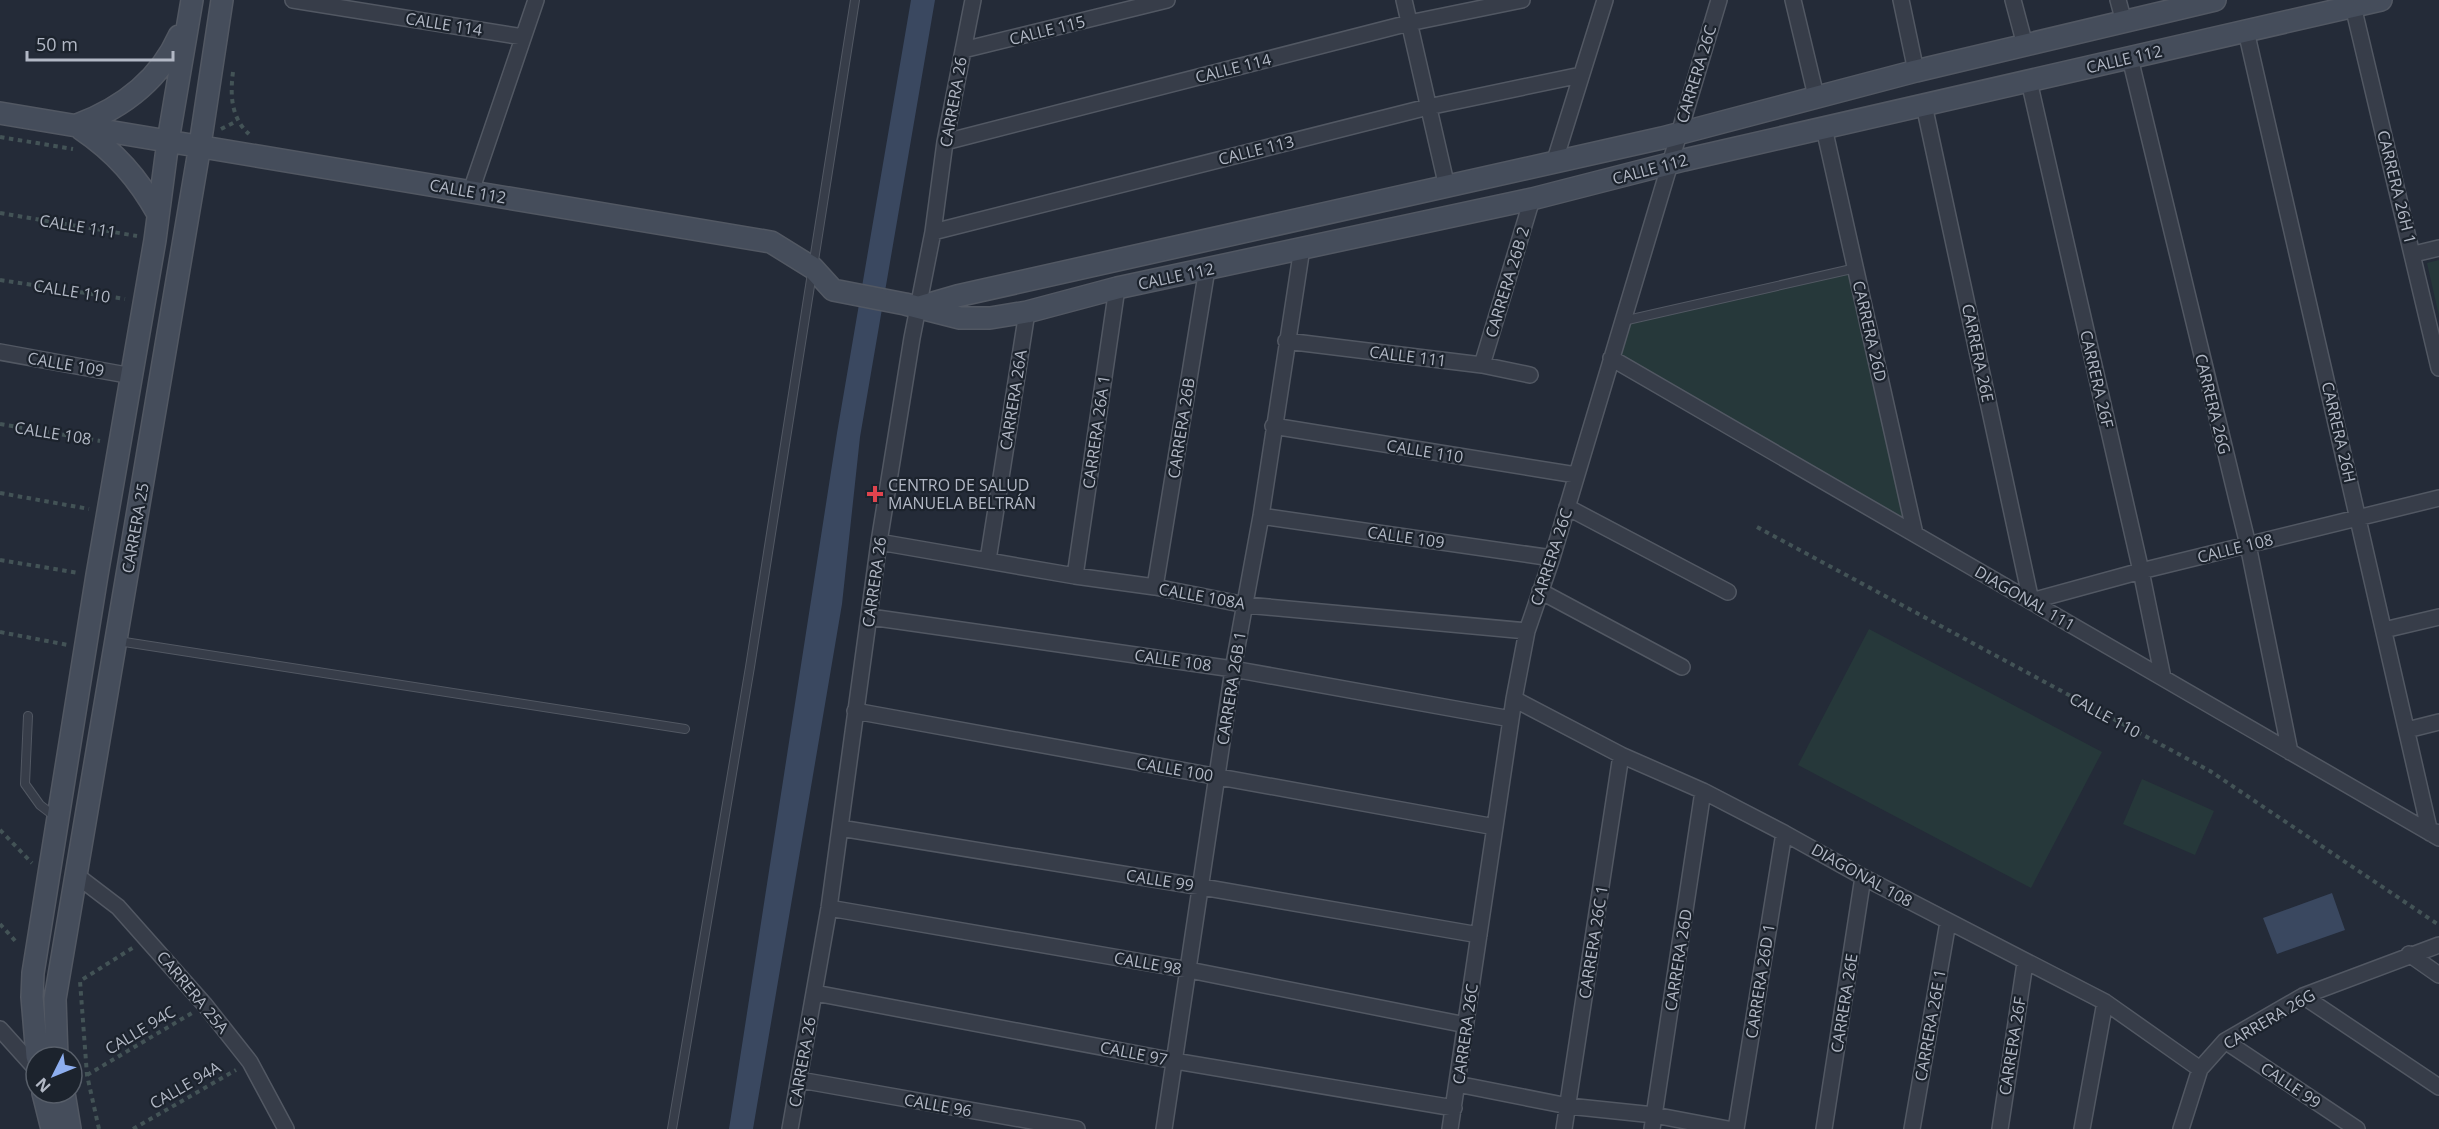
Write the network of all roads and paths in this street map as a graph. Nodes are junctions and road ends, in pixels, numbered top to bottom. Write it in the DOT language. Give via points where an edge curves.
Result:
graph roads {
  1 [pos="222,0"];
  2 [pos="293,0"];
  3 [pos="536,0"];
  4 [pos="855,0"];
  5 [pos="973,0"];
  6 [pos="1167,0"];
  7 [pos="1404,0"];
  8 [pos="1522,0"];
  9 [pos="1605,0"];
  10 [pos="1719,0"];
  11 [pos="1793,0"];
  12 [pos="1901,0"];
  13 [pos="2013,0"];
  14 [pos="2118,0"];
  15 [pos="2215,0"];
  16 [pos="2381,0"];
  17 [pos="2353,6"];
  18 [pos="189,10"];
  19 [pos="2124,22"];
  20 [pos="1409,23"];
  21 [pos="2246,31"];
  22 [pos="523,37"];
  23 [pos="2025,45"];
  24 [pos="963,50"];
  25 [pos="2130,58"];
  26 [pos="235,63"];
  27 [pos="1916,71"];
  28 [pos="1581,75"];
  29 [pos="2029,81"];
  30 [pos="1816,96"];
  31 [pos="1924,105"];
  32 [pos="1428,107"];
  33 [pos="0,113"];
  34 [pos="75,126"];
  35 [pos="1824,128"];
  36 [pos="220,130"];
  37 [pos="1678,134"];
  38 [pos="0,137"];
  39 [pos="168,141"];
  40 [pos="945,142"];
  41 [pos="200,145"];
  42 [pos="75,149"];
  43 [pos="1555,160"];
  44 [pos="1668,165"];
  45 [pos="1447,187"];
  46 [pos="471,191"];
  47 [pos="1532,199"];
  48 [pos="0,213"];
  49 [pos="158,214"];
  50 [pos="933,232"];
  51 [pos="155,240"];
  52 [pos="1302,248"];
  53 [pos="2439,249"];
  54 [pos="2414,254"];
  55 [pos="813,268"];
  56 [pos="1856,268"];
  57 [pos="1207,269"];
  58 [pos="0,280"];
  59 [pos="1117,288"];
  60 [pos="144,303"];
  61 [pos="912,305"];
  62 [pos="1027,312"];
  63 [pos="1623,321"];
  64 [pos="1286,341"];
  65 [pos="0,352"];
  66 [pos="1611,358"];
  67 [pos="1482,365"];
  68 [pos="2439,368"];
  69 [pos="1530,375"];
  70 [pos="132,376"];
  71 [pos="0,424"];
  72 [pos="1273,426"];
  73 [pos="107,442"];
  74 [pos="1576,475"];
  75 [pos="0,493"];
  76 [pos="2439,498"];
  77 [pos="1567,507"];
  78 [pos="96,510"];
  79 [pos="1261,516"];
  80 [pos="2358,518"];
  81 [pos="1757,527"];
  82 [pos="1915,534"];
  83 [pos="879,542"];
  84 [pos="2248,545"];
  85 [pos="1552,558"];
  86 [pos="0,560"];
  87 [pos="988,560"];
  88 [pos="2141,571"];
  89 [pos="97,575"];
  90 [pos="1075,576"];
  91 [pos="1155,587"];
  92 [pos="1540,591"];
  93 [pos="1728,592"];
  94 [pos="2031,601"];
  95 [pos="1246,604"];
  96 [pos="870,616"];
  97 [pos="2439,617"];
  98 [pos="2384,630"];
  99 [pos="1527,631"];
  100 [pos="0,632"];
  101 [pos="115,641"];
  102 [pos="72,646"];
  103 [pos="1682,667"];
  104 [pos="1233,669"];
  105 [pos="2163,678"];
  106 [pos="1514,699"];
  107 [pos="855,711"];
  108 [pos="28,716"];
  109 [pos="1511,719"];
  110 [pos="2439,722"];
  111 [pos="686,729"];
  112 [pos="2407,730"];
  113 [pos="2290,752"];
  114 [pos="1621,754"];
  115 [pos="1217,776"];
  116 [pos="1703,791"];
  117 [pos="58,818"];
  118 [pos="1495,827"];
  119 [pos="840,828"];
  120 [pos="0,830"];
  121 [pos="1784,832"];
  122 [pos="2436,834"];
  123 [pos="76,875"];
  124 [pos="1863,877"];
  125 [pos="48,878"];
  126 [pos="1202,887"];
  127 [pos="829,908"];
  128 [pos="1948,922"];
  129 [pos="0,924"];
  130 [pos="2439,925"];
  131 [pos="1479,935"];
  132 [pos="147,939"];
  133 [pos="2439,945"];
  134 [pos="22,948"];
  135 [pos="2409,954"];
  136 [pos="2025,963"];
  137 [pos="1189,970"];
  138 [pos="2439,975"];
  139 [pos="815,993"];
  140 [pos="2303,996"];
  141 [pos="2105,1002"];
  142 [pos="205,1005"];
  143 [pos="1466,1025"];
  144 [pos="0,1029"];
  145 [pos="2225,1041"];
  146 [pos="36,1045"];
  147 [pos="57,1045"];
  148 [pos="24,1056"];
  149 [pos="1175,1061"];
  150 [pos="250,1062"];
  151 [pos="2200,1069"];
  152 [pos="87,1076"];
  153 [pos="800,1080"];
  154 [pos="1457,1084"];
  155 [pos="2439,1087"];
  156 [pos="47,1105"];
  157 [pos="65,1105"];
  158 [pos="1568,1106"];
  159 [pos="1454,1108"];
  160 [pos="1653,1122"];
  161 [pos="52,1129"];
  162 [pos="70,1129"];
  163 [pos="99,1129"];
  164 [pos="133,1129"];
  165 [pos="286,1129"];
  166 [pos="672,1129"];
  167 [pos="790,1129"];
  168 [pos="1077,1129"];
  169 [pos="1164,1129"];
  170 [pos="1450,1129"];
  171 [pos="1564,1129"];
  172 [pos="1728,1129"];
  173 [pos="1736,1129"];
  174 [pos="1824,1129"];
  175 [pos="1912,1129"];
  176 [pos="2000,1129"];
  177 [pos="2082,1129"];
  178 [pos="2181,1129"];
  179 [pos="2357,1129"];
  1 -- 41 [label="street, CARRERA 25"];
  2 -- 22 [label="street, CALLE 114"];
  3 -- 22 [label="street"];
  4 -- 55 [label="lane"];
  5 -- 24 [label="street, CARRERA 26"];
  6 -- 24 [label="street, CALLE 115"];
  7 -- 20 [label="street"];
  8 -- 20 [label="street, CALLE 114"];
  9 -- 28 [label="street"];
  10 -- 37 [label="street, CARRERA 26C"];
  11 -- 30 [label="street"];
  12 -- 27 [label="street"];
  13 -- 23 [label="street"];
  14 -- 19 [label="street"];
  15 -- 19 [label="street, CALLE 112"];
  16 -- 17 [label="street, CALLE 112"];
  17 -- 21 [label="street, CALLE 112"];
  17 -- 54 [label="street, CARRERA 26H 1"];
  18 -- 34 [label="street" via="173,50 154,76 130,99"];
  18 -- 39 [label="street, CARRERA 25"];
  19 -- 23 [label="street, CALLE 112"];
  20 -- 32 [label="street"];
  20 -- 40 [label="street, CALLE 114"];
  21 -- 25 [label="street, CALLE 112"];
  21 -- 80 [label="street, CARRERA 26H"];
  22 -- 46 [label="street"];
  23 -- 27 [label="street, CALLE 112"];
  24 -- 40 [label="street, CARRERA 26"];
  25 -- 29 [label="street, CALLE 112"];
  25 -- 84 [label="street, CARRERA 26G"];
  26 -- 36 [label="path" via="232,84 237,121"];
  27 -- 30 [label="street, CALLE 112"];
  28 -- 32 [label="street, CALLE 113"];
  28 -- 43 [label="street"];
  29 -- 31 [label="street, CALLE 112"];
  29 -- 88 [label="street, CARRERA 26F"];
  30 -- 37 [label="street, CALLE 112"];
  31 -- 35 [label="street, CALLE 112"];
  31 -- 94 [label="street, CARRERA 26E"];
  32 -- 45 [label="street"];
  32 -- 50 [label="street, CALLE 113"];
  33 -- 34 [label="street, CALLE 112"];
  34 -- 39 [label="street, CALLE 112"];
  34 -- 49 [label="street" via="106,146 131,172"];
  35 -- 44 [label="street, CALLE 112"];
  35 -- 56 [label="street, CARRERA 26D"];
  37 -- 43 [label="street, CALLE 112"];
  37 -- 44 [label="street, CARRERA 26C"];
  38 -- 42 [label="path"];
  39 -- 41 [label="street, CALLE 112"];
  39 -- 49 [label="street, CARRERA 25"];
  40 -- 50 [label="street, CARRERA 26"];
  41 -- 46 [label="street, CALLE 112"];
  41 -- 101 [label="street, CARRERA 25"];
  43 -- 45 [label="street, CALLE 112"];
  44 -- 47 [label="street, CALLE 112"];
  44 -- 63 [label="street, CARRERA 26C"];
  45 -- 61 [label="street, CALLE 112"];
  46 -- 55 [label="street, CALLE 112" via="771,242"];
  47 -- 52 [label="street, CALLE 112"];
  47 -- 67 [label="street, CARRERA 26B 2"];
  48 -- 51 [label="path, CALLE 111"];
  49 -- 51 [label="street, CARRERA 25"];
  50 -- 61 [label="street, CARRERA 26"];
  51 -- 60 [label="street, CARRERA 25"];
  52 -- 57 [label="street, CALLE 112"];
  52 -- 64 [label="street, CARRERA 26B 1"];
  53 -- 54 [label="street"];
  54 -- 68 [label="street, CARRERA 26H 1"];
  55 -- 61 [label="street, CALLE 112" via="833,290"];
  55 -- 166 [label="lane"];
  56 -- 63 [label="lane"];
  56 -- 82 [label="street, CARRERA 26D"];
  57 -- 59 [label="street, CALLE 112"];
  57 -- 91 [label="street, CARRERA 26B"];
  58 -- 60 [label="path, CALLE 110"];
  59 -- 62 [label="street, CALLE 112"];
  59 -- 90 [label="street, CARRERA 26A 1"];
  60 -- 70 [label="street, CARRERA 25"];
  61 -- 62 [label="street, CALLE 112" via="960,318"];
  61 -- 83 [label="street, CARRERA 26"];
  62 -- 87 [label="street, CARRERA 26A"];
  63 -- 66 [label="street, CARRERA 26C"];
  64 -- 67 [label="street, CALLE 111"];
  64 -- 72 [label="street, CARRERA 26B 1"];
  65 -- 70 [label="street, CALLE 109"];
  66 -- 74 [label="street, CARRERA 26C"];
  66 -- 82 [label="street, DIAGONAL 111"];
  67 -- 69 [label="street, CALLE 111"];
  70 -- 89 [label="street, CARRERA 25"];
  71 -- 73 [label="path, CALLE 108"];
  72 -- 74 [label="street, CALLE 110"];
  72 -- 79 [label="street, CARRERA 26B 1"];
  74 -- 77 [label="street, CARRERA 26C"];
  75 -- 78 [label="path"];
  76 -- 80 [label="street, CALLE 108"];
  77 -- 85 [label="street, CARRERA 26C"];
  77 -- 93 [label="street"];
  79 -- 85 [label="street, CALLE 109"];
  79 -- 95 [label="street, CARRERA 26B 1"];
  80 -- 84 [label="street, CALLE 108"];
  80 -- 98 [label="street, CARRERA 26H"];
  81 -- 130 [label="path, CALLE 110" via="2210,771"];
  82 -- 94 [label="street, DIAGONAL 111"];
  83 -- 87 [label="street, CALLE 108A"];
  83 -- 96 [label="street, CARRERA 26"];
  84 -- 88 [label="street, CALLE 108"];
  84 -- 113 [label="street, CARRERA 26G"];
  85 -- 92 [label="street, CARRERA 26C"];
  86 -- 89 [label="path"];
  87 -- 90 [label="street, CALLE 108A"];
  88 -- 94 [label="street, CALLE 108"];
  88 -- 105 [label="street, CARRERA 26F"];
  89 -- 117 [label="street, CARRERA 25"];
  90 -- 91 [label="street, CALLE 108A"];
  91 -- 95 [label="street, CALLE 108A"];
  92 -- 99 [label="street, CARRERA 26C"];
  92 -- 103 [label="street"];
  94 -- 105 [label="street, DIAGONAL 111"];
  95 -- 99 [label="street, CALLE 108A"];
  95 -- 104 [label="street, CARRERA 26B 1"];
  96 -- 104 [label="street, CALLE 108"];
  96 -- 107 [label="street, CARRERA 26"];
  97 -- 98 [label="street"];
  98 -- 112 [label="street, CARRERA 26H"];
  99 -- 106 [label="street, CARRERA 26C"];
  100 -- 102 [label="path"];
  101 -- 111 [label="lane"];
  101 -- 123 [label="street, CARRERA 25"];
  104 -- 109 [label="street, CALLE 108"];
  104 -- 115 [label="street, CARRERA 26B 1"];
  105 -- 113 [label="street, DIAGONAL 111"];
  106 -- 109 [label="street, CARRERA 26C"];
  106 -- 114 [label="street, DIAGONAL 108"];
  107 -- 115 [label="street, CALLE 100"];
  107 -- 119 [label="street, CARRERA 26"];
  108 -- 117 [label="lane" via="25,784 40,805"];
  109 -- 118 [label="street, CARRERA 26C"];
  110 -- 112 [label="street"];
  112 -- 122 [label="street, CARRERA 26H"];
  113 -- 122 [label="street, DIAGONAL 111"];
  114 -- 116 [label="street, DIAGONAL 108"];
  114 -- 158 [label="street, CARRERA 26C 1"];
  115 -- 118 [label="street, CALLE 100"];
  115 -- 126 [label="street, CARRERA 26B 1"];
  116 -- 121 [label="street, DIAGONAL 108"];
  116 -- 160 [label="street, CARRERA 26D"];
  117 -- 125 [label="street, CARRERA 25"];
  118 -- 131 [label="street, CARRERA 26C"];
  119 -- 126 [label="street, CALLE 99"];
  119 -- 127 [label="street, CARRERA 26"];
  120 -- 125 [label="path"];
  121 -- 124 [label="street, DIAGONAL 108"];
  121 -- 173 [label="street, CARRERA 26D 1"];
  123 -- 132 [label="street, CARRERA 25A" via="118,907"];
  123 -- 147 [label="street, CARRERA 25" via="55,999"];
  124 -- 128 [label="street, DIAGONAL 108"];
  124 -- 174 [label="street, CARRERA 26E"];
  125 -- 146 [label="street, CARRERA 25" via="33,973"];
  126 -- 131 [label="street, CALLE 99"];
  126 -- 137 [label="street, CARRERA 26B 1"];
  127 -- 137 [label="street, CALLE 98"];
  127 -- 139 [label="street, CARRERA 26"];
  128 -- 136 [label="street, DIAGONAL 108"];
  128 -- 175 [label="street, CARRERA 26E 1"];
  129 -- 134 [label="path"];
  131 -- 143 [label="street, CARRERA 26C"];
  132 -- 142 [label="street, CARRERA 25A"];
  132 -- 152 [label="path" via="80,981"];
  133 -- 135 [label="street, CARRERA 26G"];
  135 -- 138 [label="street"];
  135 -- 140 [label="street, CARRERA 26G"];
  136 -- 141 [label="street, DIAGONAL 108"];
  136 -- 176 [label="street, CARRERA 26F"];
  137 -- 143 [label="street, CALLE 98"];
  137 -- 149 [label="street, CARRERA 26B 1"];
  139 -- 149 [label="street, CALLE 97"];
  139 -- 153 [label="street, CARRERA 26"];
  140 -- 145 [label="street, CARRERA 26G"];
  140 -- 155 [label="street"];
  141 -- 151 [label="street, DIAGONAL 108"];
  141 -- 177 [label="street"];
  142 -- 150 [label="street, CARRERA 25A"];
  142 -- 152 [label="path, CALLE 94C"];
  143 -- 154 [label="street, CARRERA 26C"];
  144 -- 148 [label="street"];
  145 -- 151 [label="street, CARRERA 26G"];
  145 -- 179 [label="street, CALLE 99"];
  149 -- 159 [label="street, CALLE 97"];
  149 -- 169 [label="street, CARRERA 26B 1"];
  150 -- 164 [label="path, CALLE 94A"];
  150 -- 165 [label="street, CARRERA 25A"];
  151 -- 178 [label="street, CARRERA 26G"];
  152 -- 163 [label="path"];
  153 -- 167 [label="street, CARRERA 26"];
  153 -- 168 [label="street, CALLE 96"];
  154 -- 158 [label="street"];
  154 -- 159 [label="street, CARRERA 26C"];
  156 -- 161 [label="street"];
  157 -- 162 [label="street"];
  158 -- 160 [label="street"];
  158 -- 171 [label="street, CARRERA 26C 1"];
  159 -- 170 [label="street, CARRERA 26C"];
  160 -- 172 [label="street"];
}
